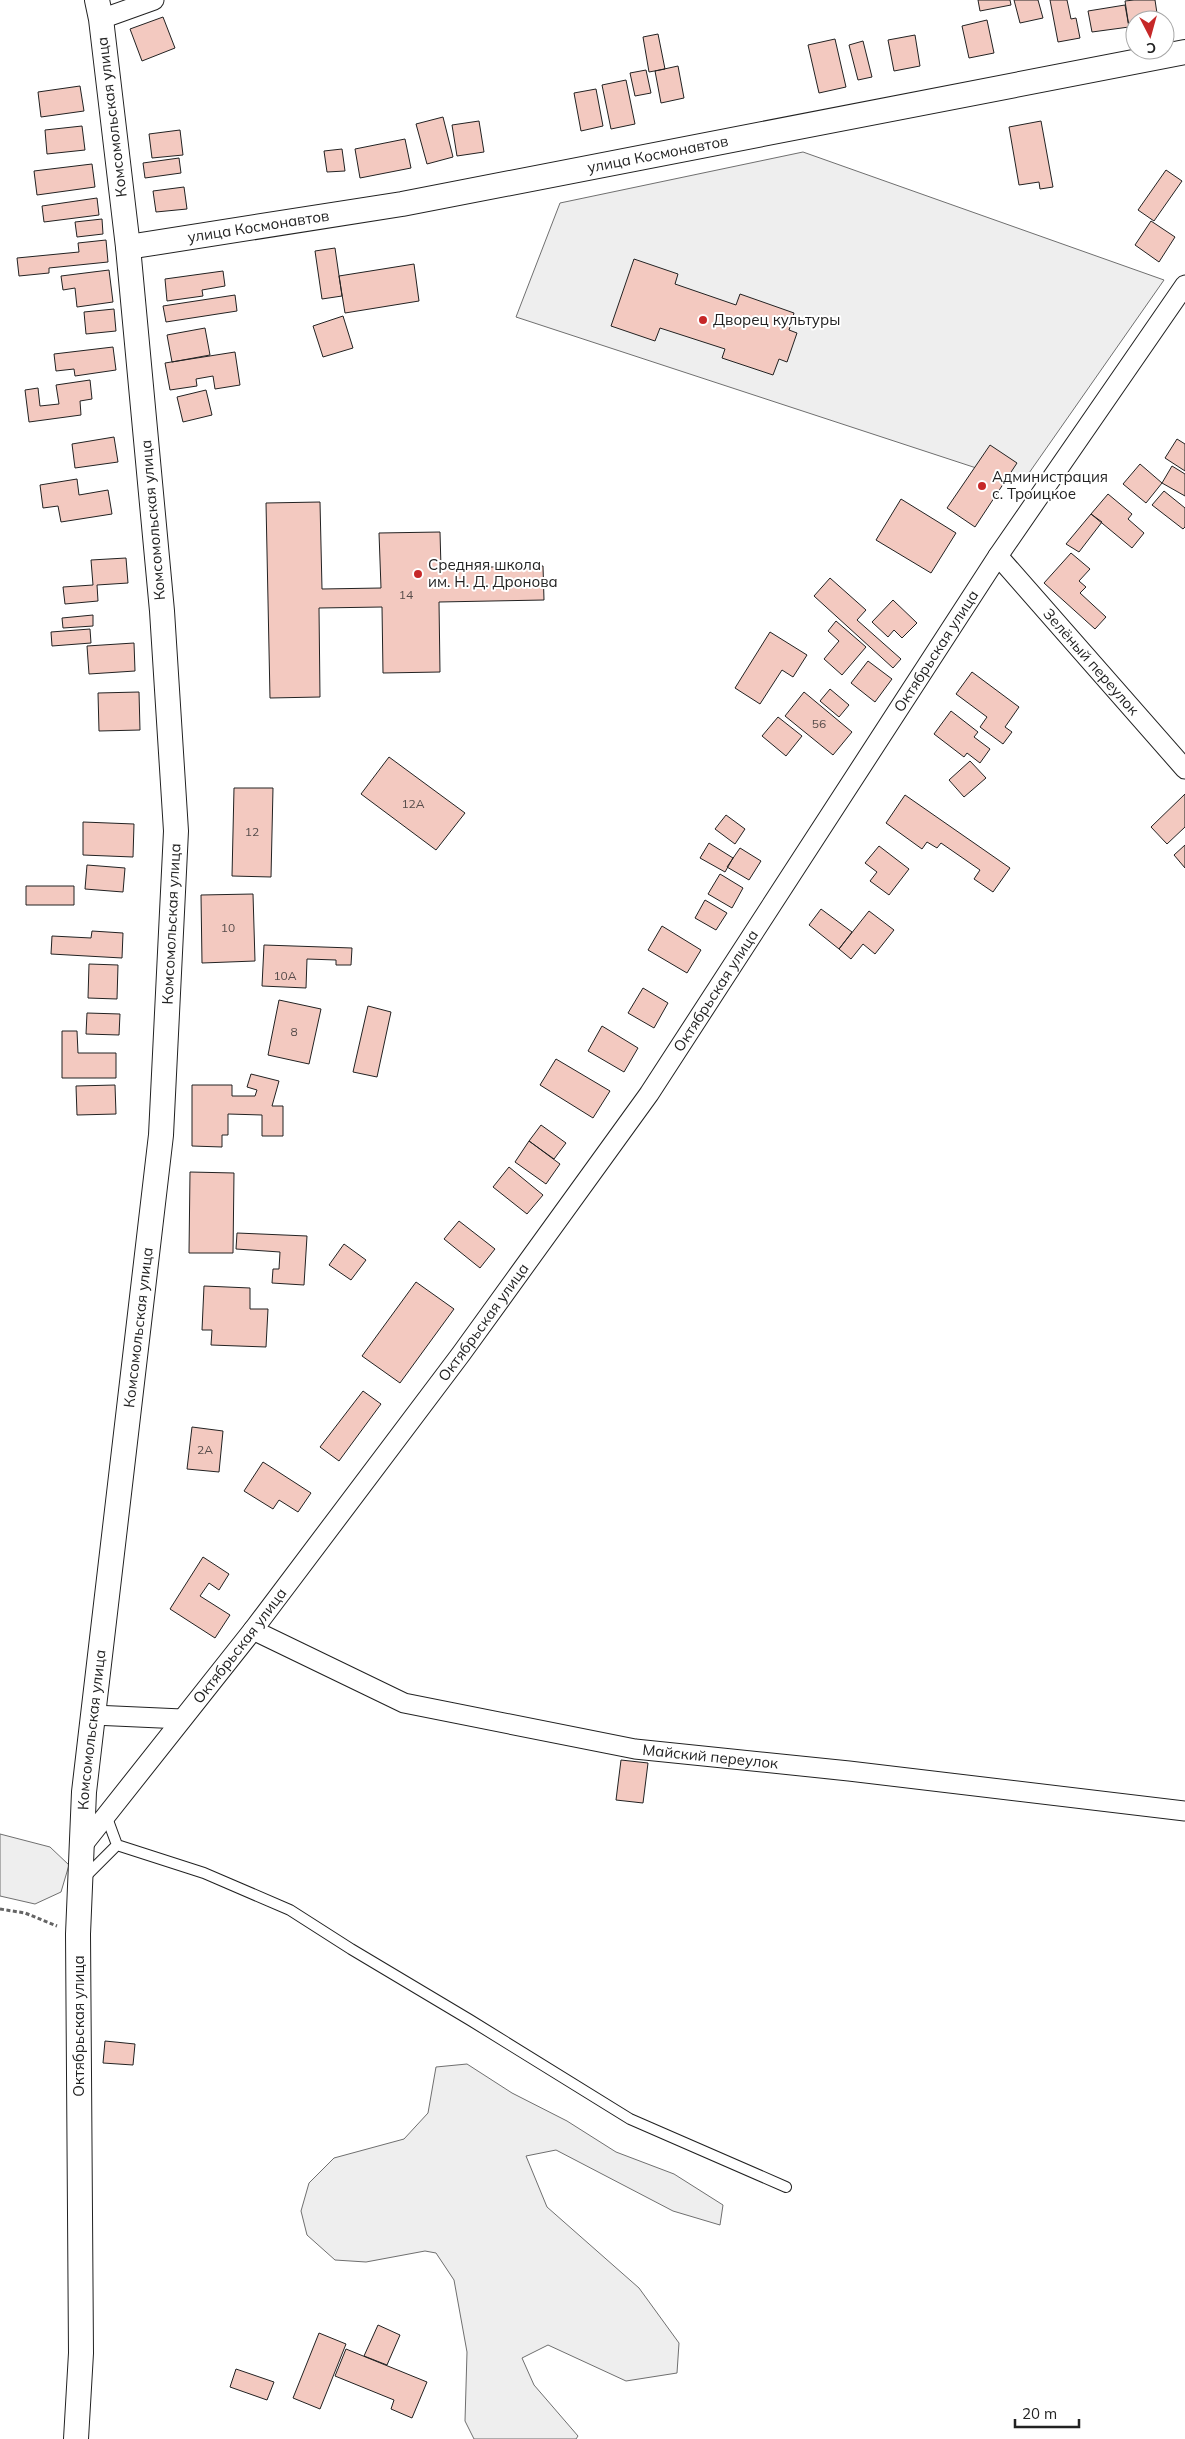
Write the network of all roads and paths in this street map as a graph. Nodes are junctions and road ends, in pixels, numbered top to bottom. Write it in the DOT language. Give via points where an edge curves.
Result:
graph roads {
  1 [pos="154,0"];
  2 [pos="99,10"];
  3 [pos="1185,52"];
  4 [pos="128,247"];
  5 [pos="1185,285"];
  6 [pos="998,556"];
  7 [pos="1185,769"];
  8 [pos="253,1630"];
  9 [pos="93,1715"];
  10 [pos="182,1719"];
  11 [pos="1185,1811"];
  12 [pos="106,1815"];
  13 [pos="117,1845"];
  14 [pos="82,1846"];
  15 [pos="81,1881"];
  16 [pos="0,1909"];
  17 [pos="78,1934"];
  18 [pos="786,2187"];
  19 [pos="76,2439"];
  1 -- 2 [label="street"];
  2 -- 4 [label="street, Комсомольская улица"];
  3 -- 4 [label="street, улица Космонавтов" via="402,204"];
  4 -- 9 [label="street, Комсомольская улица" via="162,611 176,831 161,1135"];
  5 -- 6 [label="street, Октябрьская улица"];
  6 -- 7 [label="street, Зелёный переулок"];
  6 -- 8 [label="street, Октябрьская улица" via="649,1094 461,1354"];
  8 -- 10 [label="street, Октябрьская улица"];
  8 -- 11 [label="street, Майский переулок" via="404,1703 635,1749"];
  9 -- 10 [label="street"];
  9 -- 14 [label="street, Комсомольская улица" via="84,1792"];
  10 -- 12 [label="street, Октябрьская улица"];
  12 -- 13 [label="lane"];
  12 -- 14 [label="street, Октябрьская улица"];
  13 -- 15 [label="lane"];
  13 -- 18 [label="lane" via="204,1874 290,1910 630,2119"];
  14 -- 15 [label="street, Октябрьская улица"];
  15 -- 17 [label="street, Октябрьская улица"];
  16 -- 17 [label="path" via="26,1913"];
  17 -- 19 [label="street, Октябрьская улица" via="81,2353"];
}
